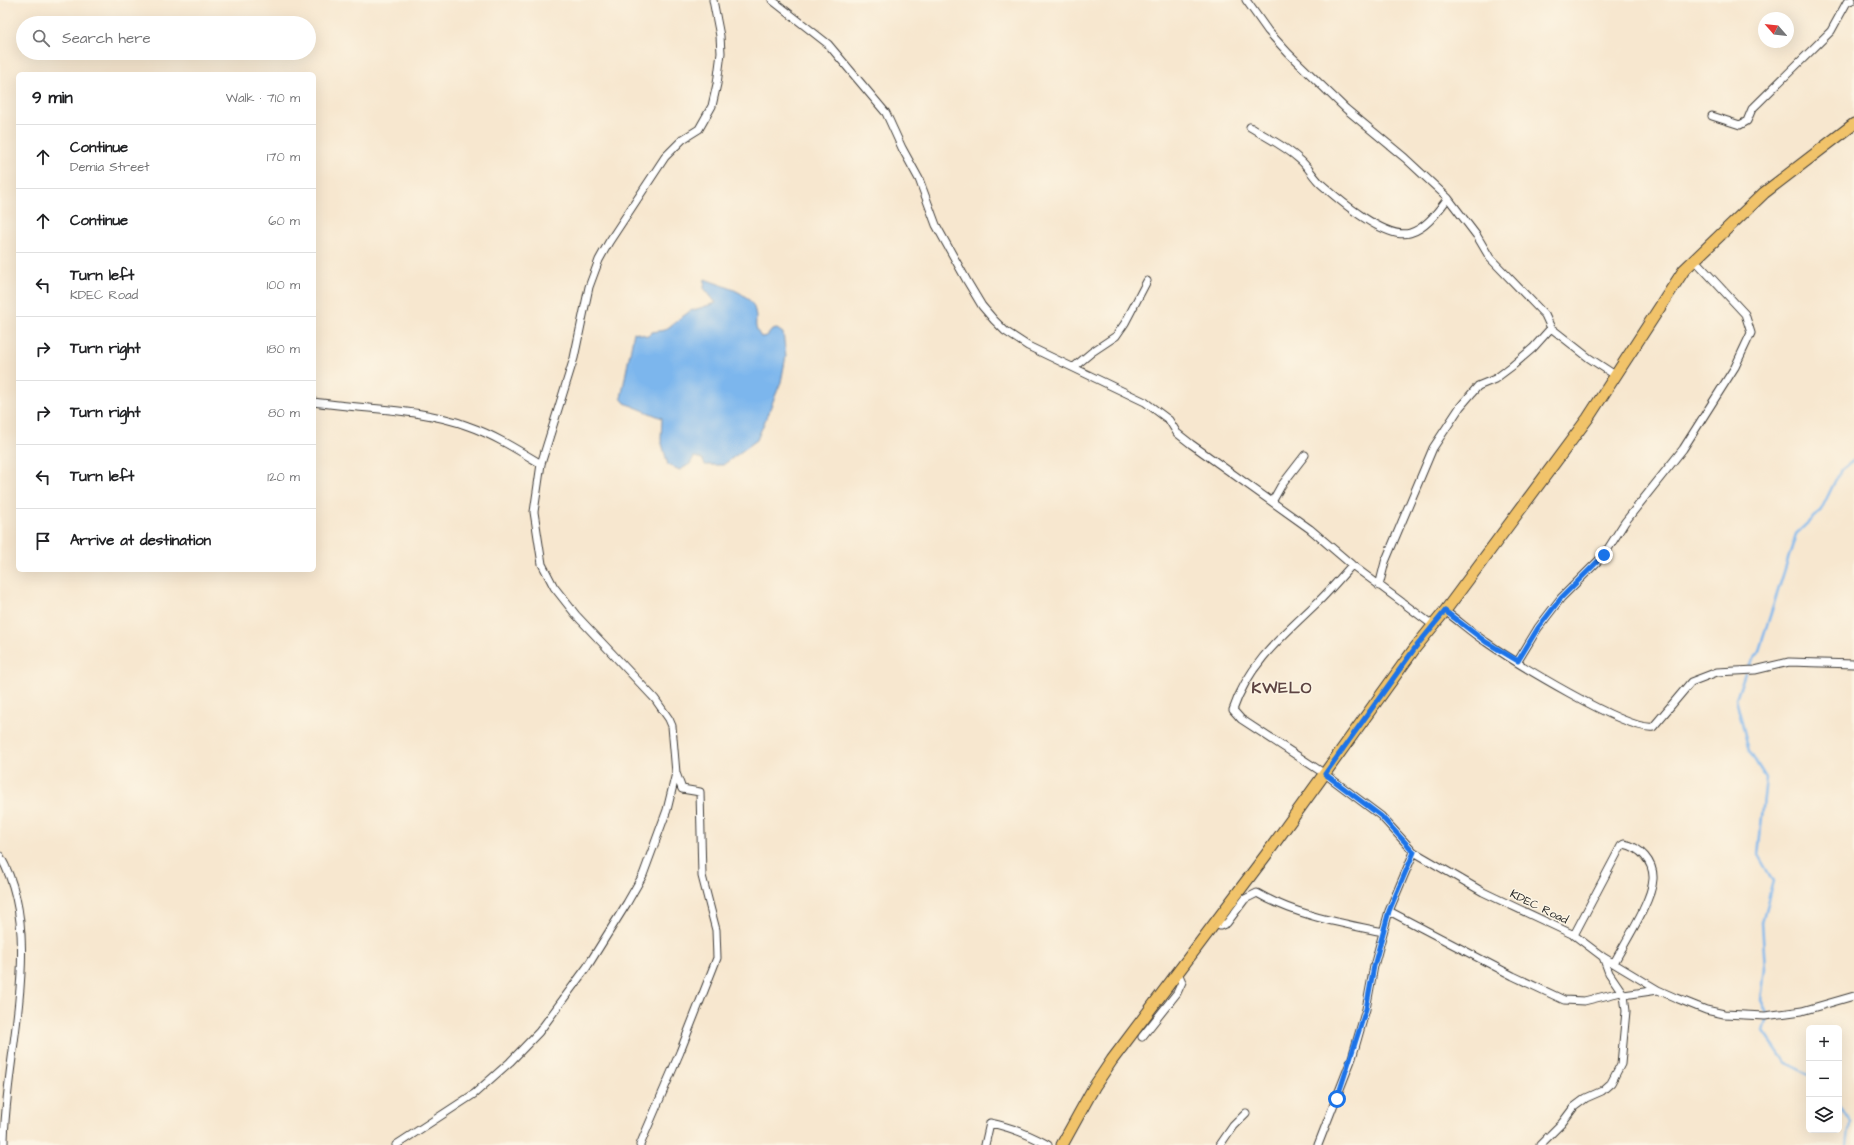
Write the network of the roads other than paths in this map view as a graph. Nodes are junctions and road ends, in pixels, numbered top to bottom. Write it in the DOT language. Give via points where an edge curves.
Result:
graph roads {
  1 [pos="713,0"];
  2 [pos="772,0"];
  3 [pos="1246,0"];
  4 [pos="1852,0"];
  5 [pos="1712,116"];
  6 [pos="1854,124"];
  7 [pos="1250,127"];
  8 [pos="1448,198"];
  9 [pos="1694,259"];
  10 [pos="1147,281"];
  11 [pos="1551,328"];
  12 [pos="1074,368"];
  13 [pos="1615,375"];
  14 [pos="316,402"];
  15 [pos="1305,455"];
  16 [pos="541,464"];
  17 [pos="1272,502"];
  18 [pos="1352,565"];
  19 [pos="1379,586"];
  20 [pos="1445,611"];
  21 [pos="1434,626"];
  22 [pos="1518,661"];
  23 [pos="1854,664"];
  24 [pos="676,773"];
  25 [pos="1325,774"];
  26 [pos="1414,852"];
  27 [pos="0,856"];
  28 [pos="1389,911"];
  29 [pos="1214,924"];
  30 [pos="1383,932"];
  31 [pos="1574,935"];
  32 [pos="1603,958"];
  33 [pos="1614,963"];
  34 [pos="1178,973"];
  35 [pos="1658,990"];
  36 [pos="1623,993"];
  37 [pos="1854,996"];
  38 [pos="1142,1038"];
  39 [pos="1246,1113"];
  40 [pos="1320,1143"];
  41 [pos="1542,1144"];
  42 [pos="4,1145"];
  43 [pos="396,1145"];
  44 [pos="640,1145"];
  45 [pos="985,1145"];
  46 [pos="1048,1145"];
  47 [pos="1062,1145"];
  48 [pos="1220,1145"];
  1 -- 16 [label="street" via="721,53 712,106 699,129 683,139 665,157 599,260 589,287 574,358"];
  2 -- 12 [label="street" via="835,51 886,113 919,179 936,224 982,306 1005,331 1028,346"];
  3 -- 8 [label="street" via="1268,31 1289,54 1346,109"];
  4 -- 5 [label="street" via="1847,2 1831,31 1752,109 1747,121 1740,125"];
  6 -- 9 [label="main road" via="1764,193"];
  7 -- 8 [label="street" via="1298,158 1320,183 1354,210 1388,231 1398,234 1424,226"];
  8 -- 11 [label="street" via="1490,258 1545,315"];
  9 -- 13 [label="main road" via="1684,270"];
  9 -- 22 [label="street" via="1745,314 1751,333 1735,367 1683,449 1625,522 1604,555 1561,598 1538,628"];
  10 -- 12 [label="street" via="1116,336"];
  11 -- 13 [label="street"];
  11 -- 19 [label="street" via="1511,367 1495,379 1478,386 1460,407 1430,454 1385,562"];
  12 -- 17 [label="street" via="1145,402 1169,420 1177,433 1190,444"];
  13 -- 20 [label="main road" via="1588,418"];
  14 -- 16 [label="street" via="441,418 467,425 508,444"];
  15 -- 17 [label="street"];
  16 -- 24 [label="street" via="534,512 542,564 554,587 576,615 650,694 669,719 672,726"];
  17 -- 18 [label="street" via="1310,529"];
  18 -- 19 [label="street"];
  18 -- 25 [label="street, KDEC Road" via="1322,598 1273,643 1239,692 1233,710 1241,719"];
  19 -- 21 [label="street"];
  20 -- 21 [label="main road"];
  20 -- 22 [label="street" via="1486,642"];
  21 -- 25 [label="main road" via="1411,653"];
  22 -- 23 [label="street" via="1587,702 1646,728 1654,727 1691,682 1718,672 1755,670 1789,662"];
  24 -- 43 [label="street" via="667,810 643,874 587,967 562,1002 530,1042 474,1094"];
  24 -- 44 [label="street" via="682,789 700,792 702,876 716,930 717,958"];
  25 -- 26 [label="street, KDEC Road" via="1381,816"];
  25 -- 29 [label="main road"];
  26 -- 28 [label="street"];
  26 -- 31 [label="street, KDEC Road" via="1483,892"];
  27 -- 42 [label="street" via="13,882 21,945 21,978"];
  28 -- 30 [label="street"];
  28 -- 36 [label="street" via="1564,1000 1584,1001"];
  29 -- 30 [label="street" via="1220,926 1227,923 1245,899 1257,893 1275,904"];
  29 -- 34 [label="main road"];
  30 -- 40 [label="street" via="1354,1051"];
  31 -- 32 [label="street, KDEC Road"];
  31 -- 33 [label="street" via="1621,846 1624,844 1638,849 1652,864 1654,879 1646,902"];
  32 -- 33 [label="street, KDEC Road"];
  32 -- 36 [label="street" via="1609,973"];
  33 -- 35 [label="street, KDEC Road"];
  34 -- 38 [label="street" via="1182,982 1177,993"];
  34 -- 47 [label="main road" via="1112,1060"];
  35 -- 36 [label="street"];
  35 -- 37 [label="street, KDEC Road" via="1706,1010 1724,1014 1765,1016 1802,1010"];
  36 -- 41 [label="street" via="1626,1011 1621,1064 1611,1083 1574,1107"];
  39 -- 48 [label="street"];
  45 -- 46 [label="street" via="990,1123 1012,1128"];
}
